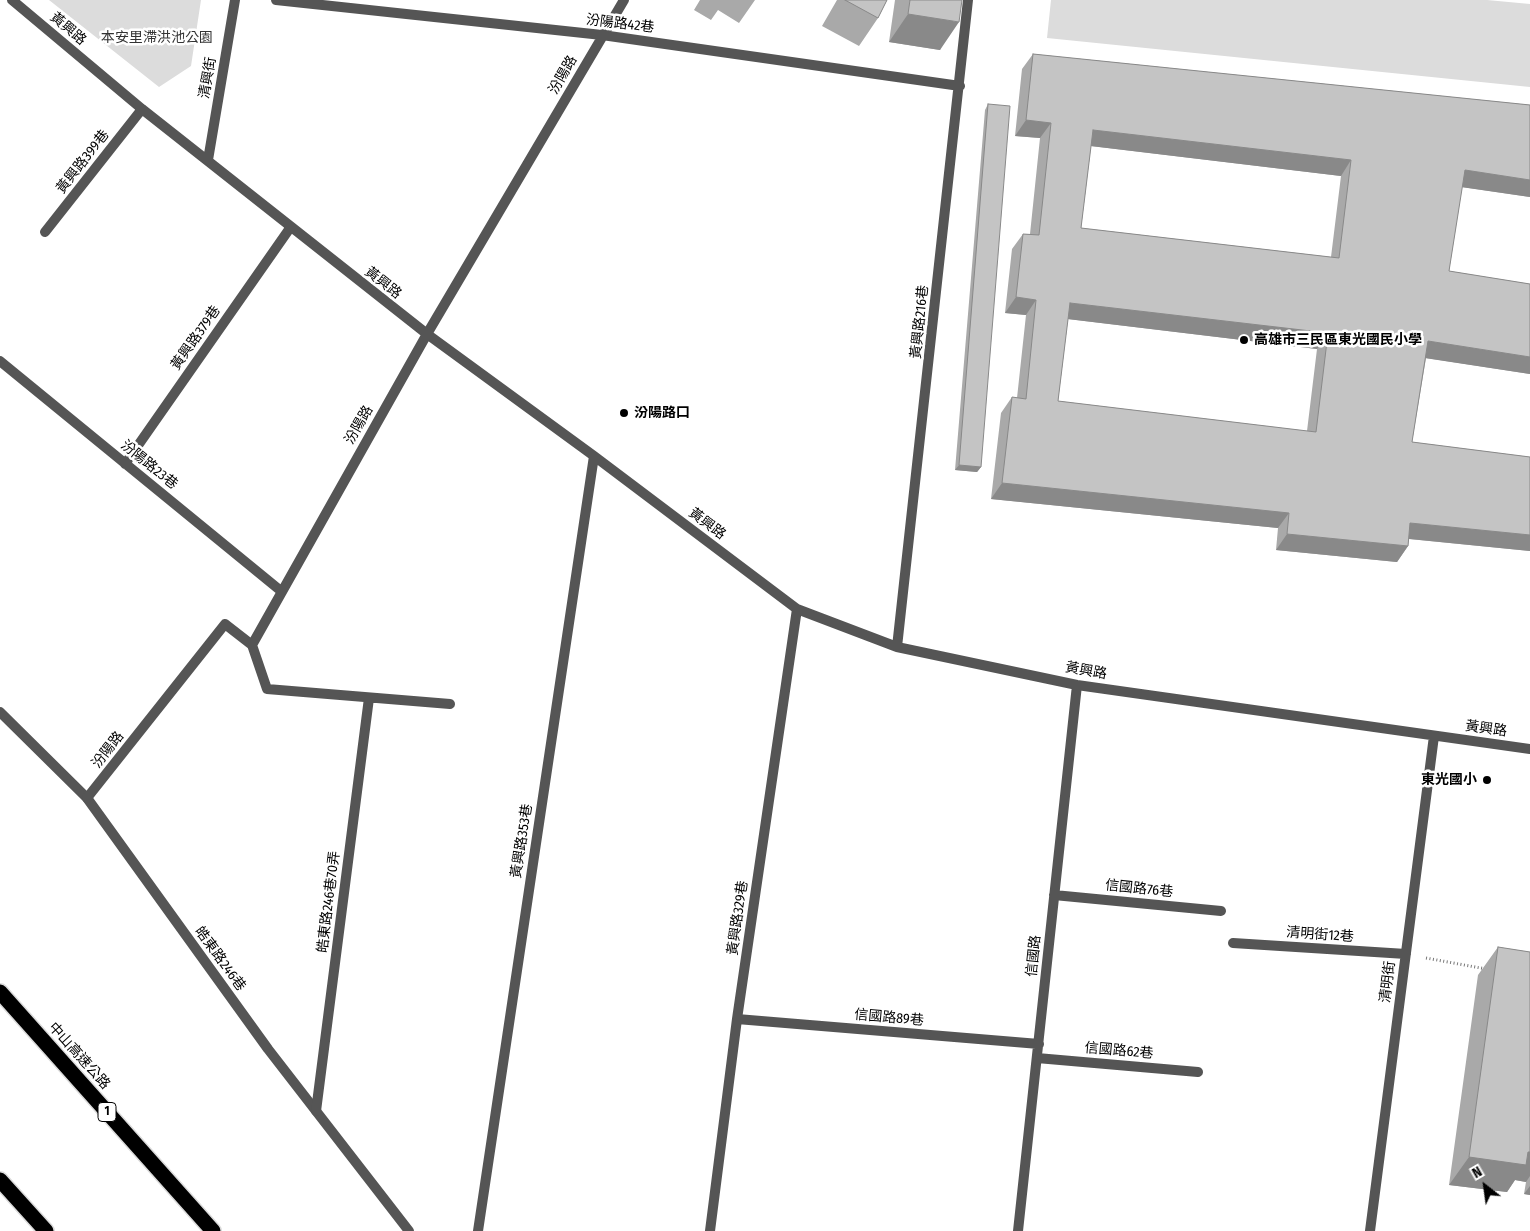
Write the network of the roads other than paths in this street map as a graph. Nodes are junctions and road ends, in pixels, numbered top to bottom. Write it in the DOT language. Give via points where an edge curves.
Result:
graph roads {
  1 [pos="12,0"];
  2 [pos="235,0"];
  3 [pos="276,0"];
  4 [pos="624,0"];
  5 [pos="968,0"];
  6 [pos="602,35"];
  7 [pos="960,86"];
  8 [pos="142,109"];
  9 [pos="208,160"];
  10 [pos="290,228"];
  11 [pos="45,232"];
  12 [pos="427,334"];
  13 [pos="0,361"];
  14 [pos="594,456"];
  15 [pos="125,464"];
  16 [pos="281,591"];
  17 [pos="797,609"];
  18 [pos="252,645"];
  19 [pos="897,647"];
  20 [pos="1077,685"];
  21 [pos="369,698"];
  22 [pos="450,704"];
  23 [pos="0,712"];
  24 [pos="1434,736"];
  25 [pos="1530,750"];
  26 [pos="87,798"];
  27 [pos="1054,895"];
  28 [pos="1221,911"];
  29 [pos="1233,943"];
  30 [pos="1406,954"];
  31 [pos="0,992"];
  32 [pos="737,1019"];
  33 [pos="1039,1044"];
  34 [pos="1037,1058"];
  35 [pos="1198,1072"];
  36 [pos="316,1111"];
  37 [pos="0,1180"];
  38 [pos="46,1231"];
  39 [pos="214,1231"];
  40 [pos="409,1231"];
  41 [pos="478,1231"];
  42 [pos="710,1231"];
  43 [pos="1018,1231"];
  44 [pos="1370,1231"];
  1 -- 8 [label="street, 黃興路"];
  2 -- 9 [label="street, 清興街"];
  3 -- 6 [label="street, 汾陽路42巷"];
  4 -- 6 [label="street, 汾陽路"];
  5 -- 7 [label="street, 黃興路216巷"];
  6 -- 7 [label="street, 汾陽路42巷"];
  6 -- 12 [label="street, 汾陽路"];
  7 -- 19 [label="street, 黃興路216巷"];
  8 -- 9 [label="street, 黃興路"];
  8 -- 11 [label="street, 黃興路399巷"];
  9 -- 10 [label="street, 黃興路"];
  10 -- 12 [label="street, 黃興路"];
  10 -- 15 [label="street, 黃興路379巷"];
  12 -- 14 [label="street, 黃興路"];
  12 -- 16 [label="street, 汾陽路"];
  13 -- 15 [label="street, 汾陽路23巷"];
  14 -- 17 [label="street, 黃興路"];
  14 -- 41 [label="street, 黃興路353巷"];
  15 -- 16 [label="street, 汾陽路23巷"];
  16 -- 18 [label="street, 汾陽路"];
  17 -- 19 [label="street, 黃興路"];
  17 -- 32 [label="street, 黃興路329巷"];
  18 -- 21 [label="street" via="267,689"];
  18 -- 26 [label="street, 汾陽路" via="225,624"];
  19 -- 20 [label="street, 黃興路"];
  20 -- 24 [label="street, 黃興路"];
  20 -- 27 [label="street, 信國路"];
  21 -- 22 [label="street"];
  21 -- 36 [label="street, 皓東路246巷70弄"];
  23 -- 26 [label="street, 皓東路246巷"];
  24 -- 25 [label="street, 黃興路"];
  24 -- 30 [label="street, 清明街"];
  26 -- 36 [label="street, 皓東路246巷"];
  27 -- 28 [label="street, 信國路76巷"];
  27 -- 33 [label="street, 信國路"];
  29 -- 30 [label="street, 清明街12巷"];
  30 -- 44 [label="street, 清明街"];
  31 -- 39 [label="highway, 中山高速公路 / 1"];
  32 -- 33 [label="street, 信國路89巷"];
  32 -- 42 [label="street, 黃興路329巷"];
  33 -- 34 [label="street, 信國路"];
  34 -- 35 [label="street, 信國路62巷"];
  34 -- 43 [label="street, 信國路"];
  36 -- 40 [label="street, 皓東路246巷"];
  37 -- 38 [label="highway"];
}
